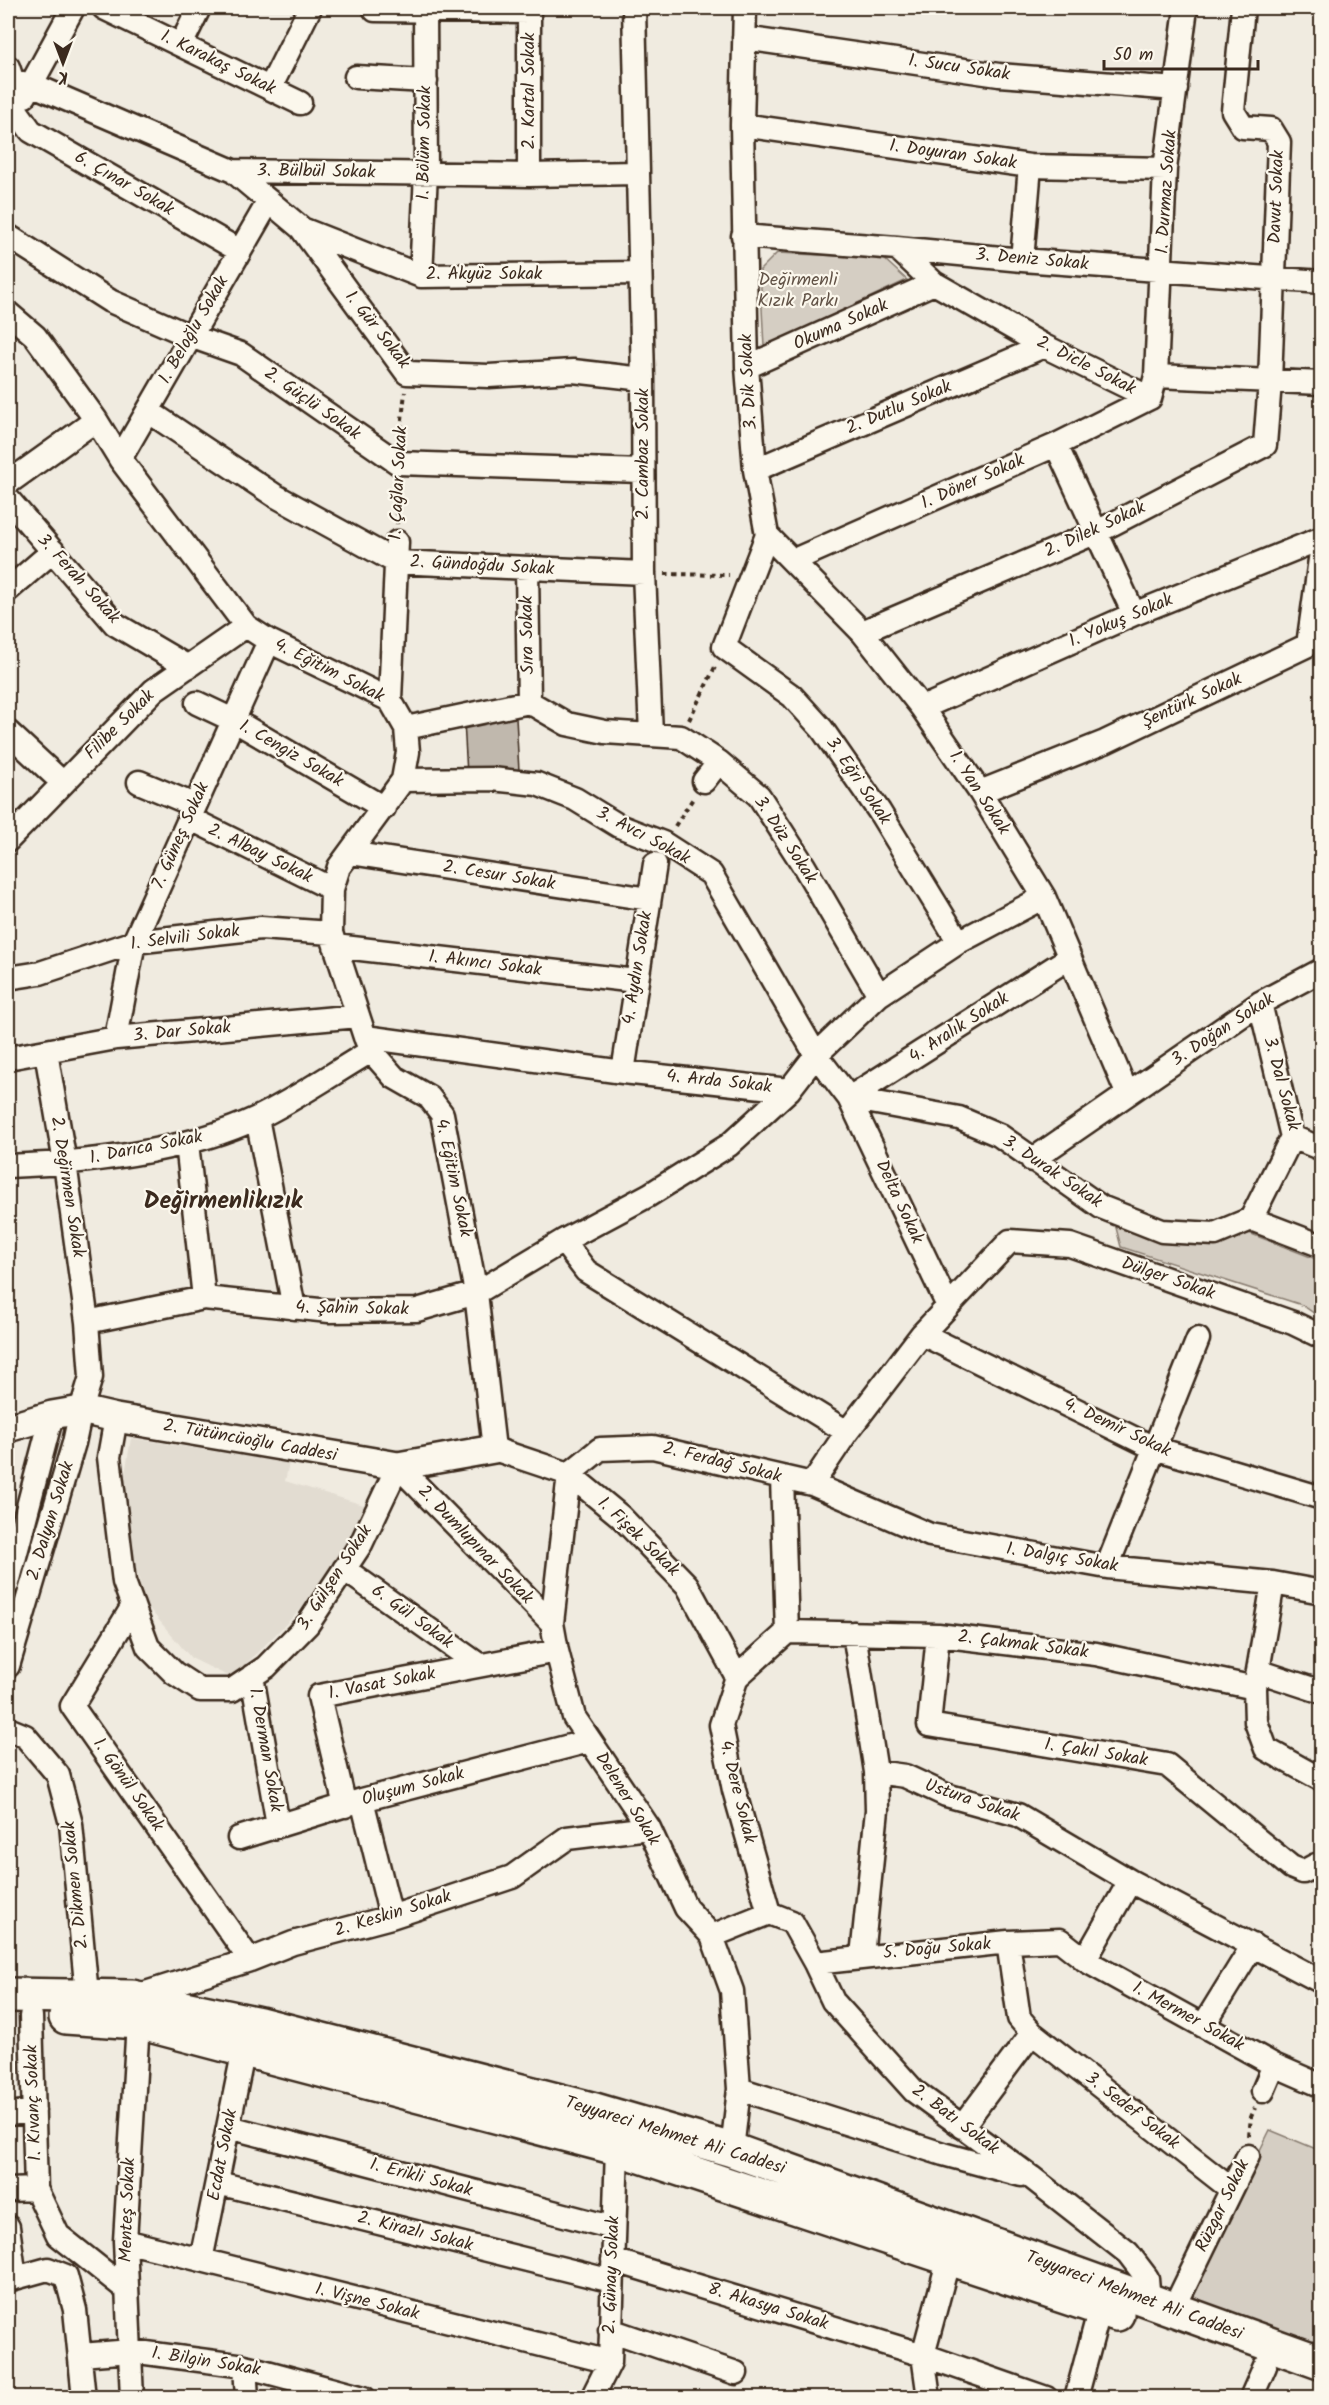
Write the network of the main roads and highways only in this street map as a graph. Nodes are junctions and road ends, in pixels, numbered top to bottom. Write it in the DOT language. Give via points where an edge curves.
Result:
graph roads {
  1 [pos="15,2009"];
  2 [pos="135,2010"];
  3 [pos="1322,2363"];
  4 [pos="1322,2387"];
  1 -- 2 [label="main road, Teyyareci Mehmet Ali Caddesi" via="96,2018"];
  1 -- 2 [label="main road, Teyyareci Mehmet Ali Caddesi" via="87,1995"];
  2 -- 3 [label="main road, Teyyareci Mehmet Ali Caddesi" via="260,2024 572,2104 732,2150"];
  2 -- 4 [label="main road, Teyyareci Mehmet Ali Caddesi" via="244,2049 617,2148 1100,2308"];
}
